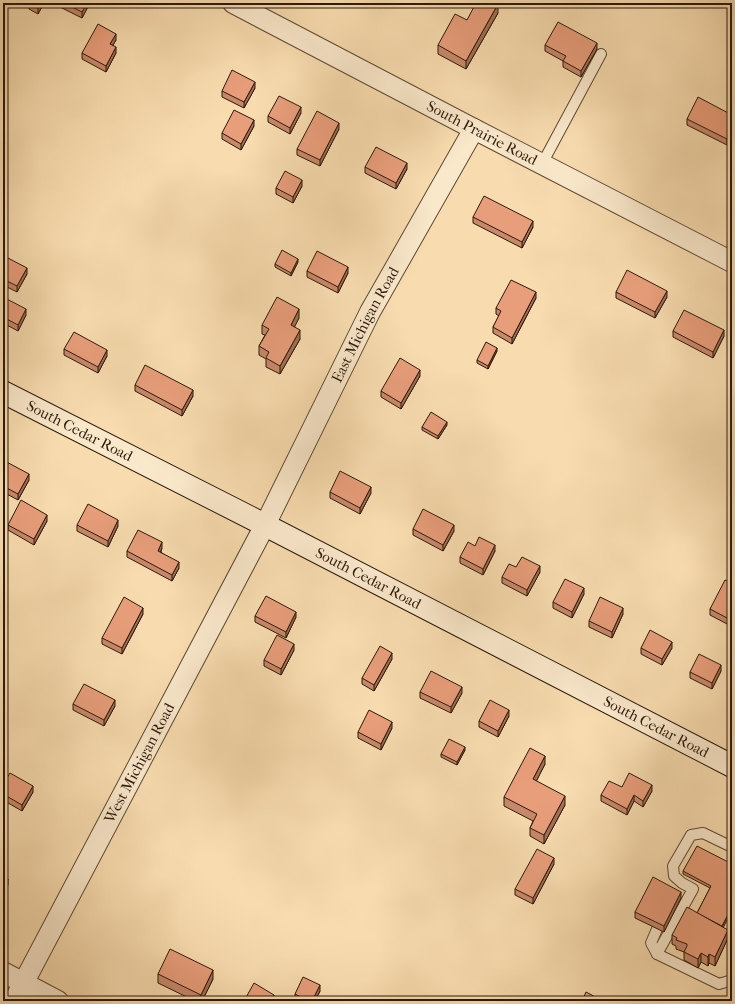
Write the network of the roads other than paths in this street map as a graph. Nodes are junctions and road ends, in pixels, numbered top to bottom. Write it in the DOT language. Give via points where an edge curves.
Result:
graph roads {
  1 [pos="233,3"];
  2 [pos="601,54"];
  3 [pos="474,129"];
  4 [pos="542,164"];
  5 [pos="732,262"];
  6 [pos="3,392"];
  7 [pos="265,525"];
  8 [pos="732,766"];
  9 [pos="732,847"];
  10 [pos="657,929"];
  11 [pos="657,954"];
  12 [pos="3,972"];
  13 [pos="732,980"];
  14 [pos="24,983"];
  15 [pos="14,1001"];
  16 [pos="58,1001"];
  1 -- 3 [label="street, South Prairie Road"];
  2 -- 4 [label="lane"];
  3 -- 4 [label="street, South Prairie Road"];
  3 -- 7 [label="street, East Michigan Road" via="370,312"];
  4 -- 5 [label="street, South Prairie Road"];
  6 -- 7 [label="main road, South Cedar Road"];
  7 -- 8 [label="main road, South Cedar Road"];
  7 -- 14 [label="street, West Michigan Road"];
  9 -- 11 [label="lane" via="703,833 691,835 673,866 674,876 680,886 693,889"];
  10 -- 11 [label="lane" via="651,943"];
  11 -- 13 [label="lane" via="720,984"];
  12 -- 14 [label="street"];
  14 -- 15 [label="street, West Michigan Road"];
  14 -- 16 [label="street"];
}
